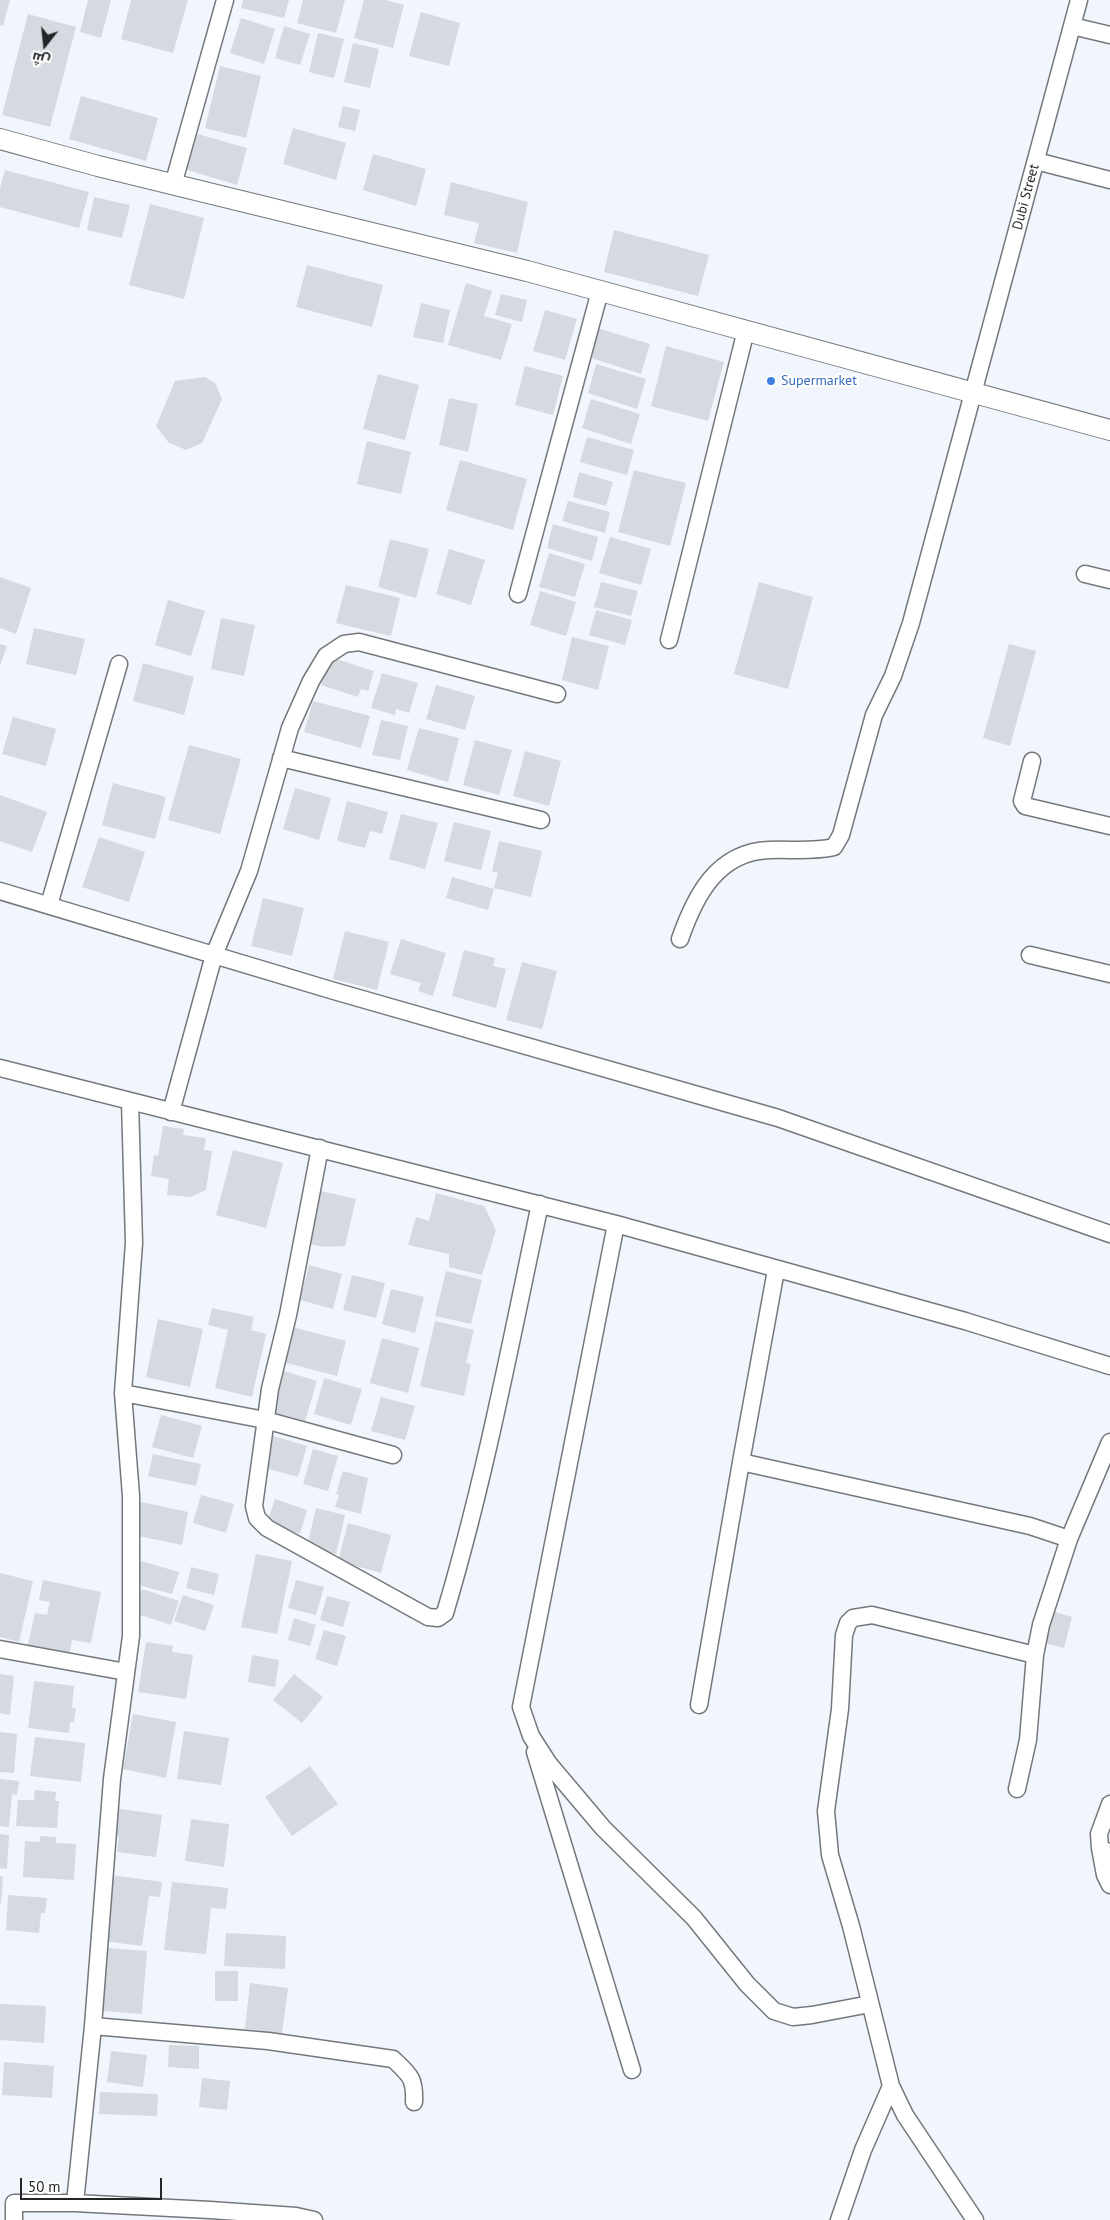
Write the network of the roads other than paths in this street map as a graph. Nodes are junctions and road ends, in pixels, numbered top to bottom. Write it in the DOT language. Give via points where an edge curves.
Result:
graph roads {
  1 [pos="225,0"];
  2 [pos="1079,0"];
  3 [pos="1072,26"];
  4 [pos="1110,35"];
  5 [pos="0,139"];
  6 [pos="1036,161"];
  7 [pos="1110,180"];
  8 [pos="173,185"];
  9 [pos="600,291"];
  10 [pos="746,330"];
  11 [pos="973,395"];
  12 [pos="1110,430"];
  13 [pos="1085,574"];
  14 [pos="1110,580"];
  15 [pos="518,594"];
  16 [pos="669,640"];
  17 [pos="119,664"];
  18 [pos="557,694"];
  19 [pos="281,758"];
  20 [pos="1032,761"];
  21 [pos="541,820"];
  22 [pos="1110,826"];
  23 [pos="0,891"];
  24 [pos="49,905"];
  25 [pos="680,938"];
  26 [pos="214,955"];
  27 [pos="1030,955"];
  28 [pos="1110,974"];
  29 [pos="0,1068"];
  30 [pos="130,1101"];
  31 [pos="171,1112"];
  32 [pos="320,1148"];
  33 [pos="540,1204"];
  34 [pos="616,1224"];
  35 [pos="1110,1234"];
  36 [pos="776,1270"];
  37 [pos="1110,1366"];
  38 [pos="123,1393"];
  39 [pos="265,1420"];
  40 [pos="1110,1442"];
  41 [pos="393,1454"];
  42 [pos="741,1462"];
  43 [pos="1069,1539"];
  44 [pos="0,1649"];
  45 [pos="1034,1654"];
  46 [pos="126,1672"];
  47 [pos="700,1705"];
  48 [pos="521,1707"];
  49 [pos="1017,1789"];
  50 [pos="1110,1804"];
  51 [pos="1105,1850"];
  52 [pos="1110,1885"];
  53 [pos="870,2004"];
  54 [pos="93,2026"];
  55 [pos="632,2070"];
  56 [pos="891,2086"];
  57 [pos="414,2102"];
  58 [pos="7,2203"];
  59 [pos="75,2203"];
  60 [pos="211,2215"];
  61 [pos="14,2220"];
  62 [pos="314,2220"];
  63 [pos="839,2220"];
  64 [pos="975,2220"];
  1 -- 8 [label="street"];
  2 -- 3 [label="street, Dubi Street"];
  3 -- 4 [label="street"];
  3 -- 6 [label="street, Dubi Street"];
  5 -- 8 [label="street"];
  6 -- 7 [label="street"];
  6 -- 11 [label="street, Dubi Street"];
  8 -- 9 [label="street"];
  9 -- 10 [label="street"];
  9 -- 15 [label="street"];
  10 -- 11 [label="street"];
  10 -- 16 [label="street"];
  11 -- 12 [label="street"];
  11 -- 25 [label="street, Dubi Street" via="911,623 893,676 874,715 841,835 834,847 765,850 738,857 718,869 705,884"];
  13 -- 14 [label="street"];
  17 -- 24 [label="street"];
  18 -- 19 [label="street" via="377,646 359,642 344,644 326,656 311,682 290,728"];
  19 -- 21 [label="street"];
  19 -- 26 [label="street" via="249,871"];
  20 -- 22 [label="street" via="1022,801 1025,806"];
  23 -- 24 [label="street"];
  24 -- 26 [label="street"];
  26 -- 31 [label="street"];
  26 -- 35 [label="street" via="778,1118"];
  27 -- 28 [label="street"];
  29 -- 30 [label="street"];
  30 -- 31 [label="street"];
  30 -- 38 [label="street" via="134,1242"];
  31 -- 32 [label="street"];
  32 -- 33 [label="street"];
  32 -- 39 [label="street"];
  33 -- 34 [label="street"];
  33 -- 39 [label="street" via="503,1386 445,1613 438,1618 428,1617 266,1528 257,1518 254,1506"];
  34 -- 36 [label="street"];
  34 -- 48 [label="street"];
  36 -- 37 [label="street" via="965,1321"];
  36 -- 42 [label="street"];
  38 -- 39 [label="street"];
  38 -- 46 [label="street" via="131,1496 130,1636"];
  39 -- 41 [label="street"];
  40 -- 43 [label="street"];
  42 -- 43 [label="street" via="1030,1526"];
  42 -- 47 [label="street"];
  43 -- 45 [label="street"];
  44 -- 46 [label="street"];
  45 -- 49 [label="street" via="1028,1740"];
  45 -- 53 [label="street" via="872,1615 859,1616 848,1623 844,1635 840,1709 826,1826 830,1855"];
  46 -- 54 [label="street" via="112,1779"];
  48 -- 53 [label="street" via="531,1736 549,1764 603,1828 694,1918 747,1984 774,2011 794,2017 812,2016"];
  48 -- 55 [label="street"];
  50 -- 51 [label="street" via="1099,1834"];
  51 -- 52 [label="street" via="1105,1875"];
  53 -- 56 [label="street"];
  54 -- 57 [label="street" via="268,2040 393,2059 415,2085"];
  54 -- 59 [label="street"];
  56 -- 63 [label="street" via="863,2150"];
  56 -- 64 [label="street" via="905,2115"];
  58 -- 59 [label="street"];
  58 -- 61 [label="street"];
  59 -- 60 [label="street"];
  60 -- 62 [label="street" via="296,2216"];
}
